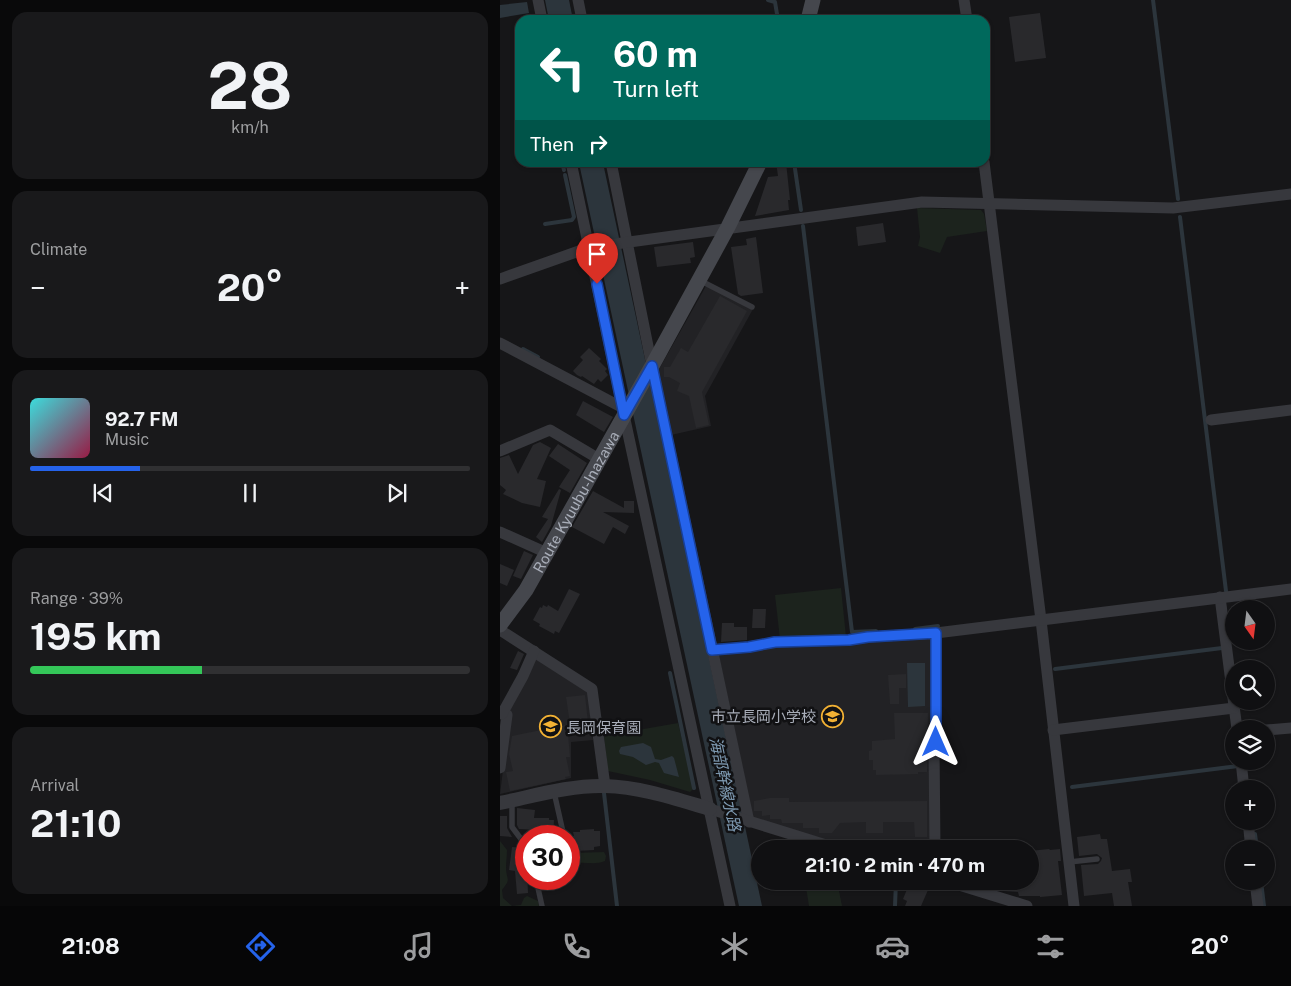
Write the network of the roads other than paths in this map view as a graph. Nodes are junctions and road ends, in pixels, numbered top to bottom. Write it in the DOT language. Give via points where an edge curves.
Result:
graph roads {
  1 [pos="538,0"];
  2 [pos="578,0"];
  3 [pos="813,0"];
  4 [pos="964,0"];
  5 [pos="541,15"];
  6 [pos="581,15"];
  7 [pos="809,15"];
  8 [pos="966,15"];
  9 [pos="572,167"];
  10 [pos="612,167"];
  11 [pos="758,167"];
  12 [pos="985,167"];
  13 [pos="1291,194"];
  14 [pos="989,203"];
  15 [pos="728,227"];
  16 [pos="624,242"];
  17 [pos="592,249"];
  18 [pos="500,279"];
  19 [pos="700,280"];
  20 [pos="752,307"];
  21 [pos="500,343"];
  22 [pos="651,369"];
  23 [pos="625,409"];
  24 [pos="1291,410"];
  25 [pos="1211,420"];
  26 [pos="500,451"];
  27 [pos="599,459"];
  28 [pos="500,532"];
  29 [pos="547,553"];
  30 [pos="1291,589"];
  31 [pos="1220,597"];
  32 [pos="1041,620"];
  33 [pos="500,625"];
  34 [pos="500,630"];
  35 [pos="936,633"];
  36 [pos="712,650"];
  37 [pos="534,651"];
  38 [pos="1228,660"];
  39 [pos="1225,709"];
  40 [pos="501,714"];
  41 [pos="1291,728"];
  42 [pos="1275,729"];
  43 [pos="1053,730"];
  44 [pos="500,768"];
  45 [pos="605,786"];
  46 [pos="554,792"];
  47 [pos="506,802"];
  48 [pos="713,810"];
  49 [pos="747,821"];
  50 [pos="561,825"];
  51 [pos="515,831"];
  52 [pos="809,840"];
  53 [pos="935,840"];
  54 [pos="1097,858"];
  55 [pos="1068,862"];
  56 [pos="538,890"];
  57 [pos="975,890"];
  58 [pos="1256,890"];
  59 [pos="542,906"];
  60 [pos="730,906"];
  61 [pos="1027,906"];
  62 [pos="1074,906"];
  63 [pos="1258,906"];
  1 -- 5 [label="street"];
  2 -- 6 [label="street"];
  3 -- 7 [label="main road"];
  4 -- 8 [label="street"];
  9 -- 17 [label="street"];
  10 -- 16 [label="street"];
  11 -- 15 [label="main road, Route Kyuubu-Inazawa"];
  12 -- 14 [label="street"];
  13 -- 14 [label="street" via="1173,208"];
  14 -- 15 [label="street" via="922,202"];
  14 -- 32 [label="street"];
  15 -- 16 [label="street"];
  15 -- 19 [label="main road, Route Kyuubu-Inazawa"];
  16 -- 17 [label="street"];
  16 -- 22 [label="street"];
  17 -- 18 [label="street"];
  17 -- 23 [label="street"];
  19 -- 20 [label="lane"];
  19 -- 22 [label="main road, Route Kyuubu-Inazawa"];
  21 -- 23 [label="street"];
  22 -- 23 [label="main road, Route Kyuubu-Inazawa"];
  22 -- 36 [label="street"];
  23 -- 27 [label="main road, Route Kyuubu-Inazawa"];
  23 -- 48 [label="street"];
  24 -- 25 [label="street"];
  26 -- 27 [label="street" via="550,430"];
  27 -- 29 [label="main road, Route Kyuubu-Inazawa"];
  28 -- 29 [label="street"];
  29 -- 33 [label="main road, Route Kyuubu-Inazawa" via="526,590"];
  30 -- 31 [label="street"];
  31 -- 32 [label="street"];
  31 -- 38 [label="street"];
  32 -- 35 [label="street"];
  32 -- 43 [label="street"];
  34 -- 37 [label="street"];
  35 -- 36 [label="street" via="775,642"];
  35 -- 53 [label="street"];
  36 -- 49 [label="street"];
  37 -- 40 [label="street"];
  37 -- 45 [label="street" via="592,688"];
  39 -- 43 [label="street"];
  40 -- 44 [label="street" via="507,715"];
  41 -- 42 [label="street"];
  43 -- 55 [label="street"];
  45 -- 46 [label="street"];
  45 -- 48 [label="street" via="634,788"];
  46 -- 47 [label="street"];
  46 -- 50 [label="lane"];
  47 -- 51 [label="lane"];
  48 -- 49 [label="street"];
  48 -- 60 [label="street"];
  49 -- 52 [label="street"];
  54 -- 55 [label="lane"];
  55 -- 62 [label="street"];
  56 -- 59 [label="lane"];
  57 -- 61 [label="street"];
  58 -- 63 [label="street"];
}
